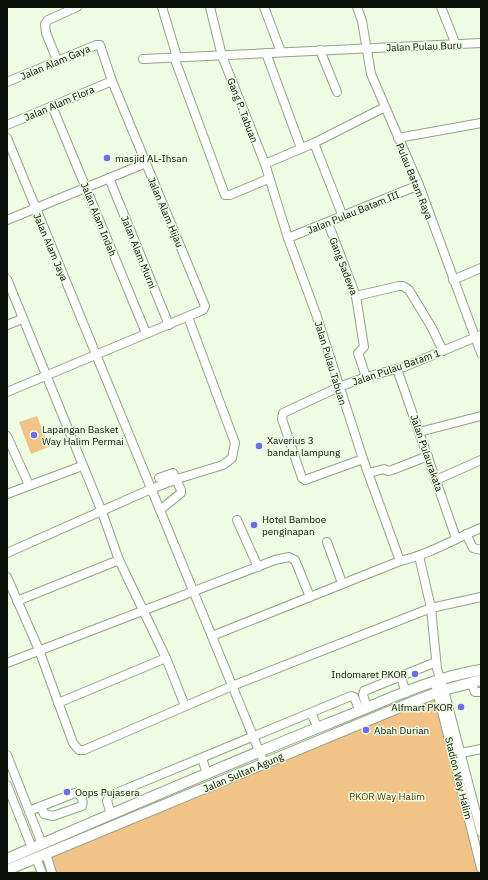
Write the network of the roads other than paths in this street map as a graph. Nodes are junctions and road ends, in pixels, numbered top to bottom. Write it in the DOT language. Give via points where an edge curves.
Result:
graph roads {
  1 [pos="77,7"];
  2 [pos="162,7"];
  3 [pos="210,7"];
  4 [pos="264,7"];
  5 [pos="357,7"];
  6 [pos="441,7"];
  7 [pos="481,43"];
  8 [pos="456,45"];
  9 [pos="102,47"];
  10 [pos="367,48"];
  11 [pos="320,50"];
  12 [pos="281,52"];
  13 [pos="266,53"];
  14 [pos="222,56"];
  15 [pos="176,57"];
  16 [pos="143,59"];
  17 [pos="57,60"];
  18 [pos="112,81"];
  19 [pos="7,82"];
  20 [pos="337,92"];
  21 [pos="52,106"];
  22 [pos="385,107"];
  23 [pos="481,123"];
  24 [pos="7,125"];
  25 [pos="7,138"];
  26 [pos="398,138"];
  27 [pos="314,143"];
  28 [pos="301,148"];
  29 [pos="146,163"];
  30 [pos="265,164"];
  31 [pos="109,178"];
  32 [pos="268,179"];
  33 [pos="419,185"];
  34 [pos="86,186"];
  35 [pos="36,209"];
  36 [pos="343,217"];
  37 [pos="7,220"];
  38 [pos="328,223"];
  39 [pos="288,238"];
  40 [pos="481,268"];
  41 [pos="7,279"];
  42 [pos="453,280"];
  43 [pos="356,296"];
  44 [pos="188,317"];
  45 [pos="22,319"];
  46 [pos="7,325"];
  47 [pos="169,325"];
  48 [pos="146,333"];
  49 [pos="478,336"];
  50 [pos="443,351"];
  51 [pos="481,354"];
  52 [pos="98,355"];
  53 [pos="397,369"];
  54 [pos="46,375"];
  55 [pos="366,377"];
  56 [pos="339,387"];
  57 [pos="7,392"];
  58 [pos="481,416"];
  59 [pos="419,432"];
  60 [pos="7,436"];
  61 [pos="428,456"];
  62 [pos="363,459"];
  63 [pos="481,460"];
  64 [pos="82,466"];
  65 [pos="369,473"];
  66 [pos="159,478"];
  67 [pos="177,479"];
  68 [pos="436,480"];
  69 [pos="29,485"];
  70 [pos="151,489"];
  71 [pos="7,494"];
  72 [pos="160,510"];
  73 [pos="102,512"];
  74 [pos="237,520"];
  75 [pos="481,528"];
  76 [pos="466,534"];
  77 [pos="456,538"];
  78 [pos="327,542"];
  79 [pos="481,550"];
  80 [pos="7,552"];
  81 [pos="419,556"];
  82 [pos="119,560"];
  83 [pos="400,560"];
  84 [pos="258,567"];
  85 [pos="7,577"];
  86 [pos="342,583"];
  87 [pos="194,591"];
  88 [pos="310,597"];
  89 [pos="481,597"];
  90 [pos="17,601"];
  91 [pos="431,608"];
  92 [pos="142,610"];
  93 [pos="212,636"];
  94 [pos="39,650"];
  95 [pos="166,658"];
  96 [pos="7,663"];
  97 [pos="436,666"];
  98 [pos="481,670"];
  99 [pos="401,677"];
  100 [pos="476,681"];
  101 [pos="232,686"];
  102 [pos="439,686"];
  103 [pos="481,692"];
  104 [pos="406,693"];
  105 [pos="58,703"];
  106 [pos="185,706"];
  107 [pos="364,710"];
  108 [pos="311,713"];
  109 [pos="318,728"];
  110 [pos="253,736"];
  111 [pos="481,749"];
  112 [pos="260,752"];
  113 [pos="461,753"];
  114 [pos="7,755"];
  115 [pos="202,758"];
  116 [pos="264,763"];
  117 [pos="207,774"];
  118 [pos="8,789"];
  119 [pos="41,806"];
  120 [pos="29,811"];
  121 [pos="111,814"];
  122 [pos="481,832"];
  123 [pos="42,844"];
  124 [pos="38,853"];
  125 [pos="7,859"];
  126 [pos="481,866"];
  127 [pos="7,870"];
  128 [pos="42,873"];
  129 [pos="52,873"];
  130 [pos="474,873"];
  1 -- 17 [label="street" via="48,20 45,24"];
  2 -- 15 [label="street"];
  3 -- 14 [label="street, Gang P. Tabuan"];
  4 -- 12 [label="street"];
  5 -- 10 [label="street, Pulau Batam Raya"];
  6 -- 8 [label="street"];
  7 -- 8 [label="street, Jalan Pulau Buru"];
  8 -- 10 [label="street, Jalan Pulau Buru"];
  9 -- 17 [label="street, Jalan Alam Gaya" via="96,45"];
  9 -- 18 [label="street, Jalan Alam Hijau"];
  10 -- 11 [label="street, Jalan Pulau Buru"];
  10 -- 22 [label="street, Pulau Batam Raya" via="371,74"];
  11 -- 12 [label="street, Jalan Pulau Buru"];
  11 -- 20 [label="street"];
  12 -- 13 [label="street, Jalan Pulau Buru"];
  13 -- 14 [label="street, Jalan Pulau Buru"];
  13 -- 28 [label="street"];
  14 -- 15 [label="street, Jalan Pulau Buru"];
  14 -- 30 [label="street, Gang P. Tabuan"];
  15 -- 16 [label="street, Jalan Pulau Buru"];
  15 -- 32 [label="street" via="225,195"];
  17 -- 19 [label="street, Jalan Alam Gaya"];
  18 -- 21 [label="street, Jalan Alam Flora"];
  18 -- 29 [label="street, Jalan Alam Hijau"];
  21 -- 24 [label="street, Jalan Alam Flora"];
  21 -- 34 [label="street, Jalan Alam Indah"];
  22 -- 26 [label="street, Pulau Batam Raya"];
  22 -- 27 [label="street"];
  23 -- 26 [label="street"];
  25 -- 35 [label="street, Jalan Alam Jaya"];
  26 -- 33 [label="street, Pulau Batam Raya"];
  27 -- 28 [label="street"];
  27 -- 36 [label="street"];
  28 -- 30 [label="street"];
  29 -- 31 [label="street"];
  29 -- 44 [label="street, Jalan Alam Hijau" via="205,306 203,310"];
  30 -- 32 [label="street, Jalan Pulau Tabuan"];
  31 -- 34 [label="street"];
  31 -- 47 [label="street, Jalan Alam Murni"];
  32 -- 39 [label="street, Jalan Pulau Tabuan"];
  33 -- 36 [label="street, Jalan Pulau Batam III"];
  33 -- 42 [label="street, Pulau Batam Raya"];
  34 -- 35 [label="street"];
  34 -- 48 [label="street, Jalan Alam Indah"];
  35 -- 37 [label="street"];
  35 -- 52 [label="street, Jalan Alam Jaya"];
  36 -- 38 [label="street, Jalan Pulau Batam III"];
  38 -- 39 [label="street, Jalan Pulau Batam III"];
  38 -- 43 [label="street, Gang Sadewa"];
  39 -- 56 [label="street, Jalan Pulau Tabuan"];
  40 -- 42 [label="street"];
  41 -- 45 [label="street"];
  42 -- 49 [label="street, Pulau Batam Raya"];
  43 -- 50 [label="street" via="403,286 409,290"];
  43 -- 55 [label="street, Gang Sadewa" via="364,347 358,353"];
  44 -- 47 [label="street"];
  44 -- 67 [label="street" via="235,443 232,458 223,465"];
  45 -- 46 [label="street"];
  45 -- 54 [label="street"];
  47 -- 48 [label="street"];
  48 -- 52 [label="street"];
  49 -- 50 [label="street, Jalan Pulau Batam 1"];
  49 -- 51 [label="street, Pulau Batam Raya"];
  50 -- 53 [label="street, Jalan Pulau Batam 1"];
  52 -- 54 [label="street"];
  52 -- 70 [label="street, Jalan Alam Jaya"];
  53 -- 55 [label="street, Jalan Pulau Batam 1"];
  53 -- 59 [label="street, Jalan Pulaurakata"];
  54 -- 57 [label="street"];
  54 -- 64 [label="street"];
  55 -- 56 [label="street, Jalan Pulau Batam 1"];
  56 -- 62 [label="street, Jalan Pulau Tabuan"];
  56 -- 62 [label="street, Jalan Pulau Batam 1" via="283,413 282,419 302,478 306,480"];
  58 -- 59 [label="street"];
  59 -- 61 [label="street, Jalan Pulaurakata"];
  60 -- 69 [label="street"];
  61 -- 65 [label="street" via="392,470 384,468"];
  61 -- 68 [label="street, Jalan Pulaurakata"];
  62 -- 65 [label="street, Jalan Pulau Tabuan"];
  63 -- 68 [label="street"];
  64 -- 69 [label="street"];
  64 -- 73 [label="street"];
  65 -- 83 [label="street, Jalan Pulau Tabuan"];
  66 -- 67 [label="street" via="171,473 176,475"];
  67 -- 70 [label="street"];
  67 -- 72 [label="street" via="181,493"];
  68 -- 77 [label="street, Jalan Pulaurakata"];
  69 -- 71 [label="street"];
  70 -- 72 [label="street, Jalan Alam Jaya"];
  70 -- 73 [label="street"];
  72 -- 87 [label="street, Jalan Alam Jaya"];
  73 -- 80 [label="street"];
  73 -- 82 [label="street"];
  74 -- 84 [label="street"];
  75 -- 76 [label="street"];
  76 -- 77 [label="street"];
  76 -- 79 [label="street" via="473,548"];
  77 -- 81 [label="street"];
  78 -- 86 [label="street"];
  81 -- 83 [label="street"];
  81 -- 91 [label="street"];
  82 -- 90 [label="street"];
  82 -- 92 [label="street"];
  83 -- 86 [label="street"];
  84 -- 87 [label="street"];
  84 -- 88 [label="street" via="289,557 295,560"];
  85 -- 90 [label="street"];
  86 -- 88 [label="street"];
  87 -- 92 [label="street"];
  87 -- 93 [label="street, Jalan Alam Jaya"];
  88 -- 93 [label="street"];
  89 -- 91 [label="street"];
  90 -- 94 [label="street"];
  91 -- 97 [label="street"];
  91 -- 101 [label="street"];
  92 -- 94 [label="street"];
  92 -- 95 [label="street"];
  93 -- 101 [label="street, Jalan Alam Jaya"];
  94 -- 96 [label="street"];
  94 -- 105 [label="street"];
  95 -- 105 [label="street"];
  95 -- 106 [label="street"];
  97 -- 99 [label="street"];
  97 -- 102 [label="street"];
  98 -- 102 [label="main road, Jalan Sultan Agung" via="466,673"];
  99 -- 104 [label="street"];
  99 -- 107 [label="street" via="364,691"];
  100 -- 102 [label="main road, Jalan Sultan Agung"];
  100 -- 103 [label="street" via="475,692"];
  101 -- 106 [label="street"];
  101 -- 110 [label="street, Jalan Alam Jaya"];
  102 -- 104 [label="main road, Jalan Sultan Agung"];
  102 -- 113 [label="street, Stadion Way Halim"];
  102 -- 116 [label="main road, Jalan Sultan Agung"];
  102 -- 126 [label="street, Stadion Way Halim"];
  104 -- 107 [label="main road, Jalan Sultan Agung"];
  105 -- 106 [label="street" via="79,750"];
  107 -- 108 [label="street" via="351,696"];
  107 -- 109 [label="main road, Jalan Sultan Agung"];
  108 -- 109 [label="street"];
  108 -- 110 [label="street"];
  109 -- 112 [label="main road, Jalan Sultan Agung"];
  110 -- 112 [label="street, Jalan Alam Jaya"];
  110 -- 115 [label="street"];
  111 -- 113 [label="street"];
  112 -- 116 [label="street, Jalan Alam Jaya"];
  112 -- 117 [label="main road, Jalan Sultan Agung"];
  113 -- 122 [label="street, Stadion Way Halim"];
  114 -- 120 [label="street"];
  115 -- 117 [label="street"];
  115 -- 121 [label="street" via="109,796 107,801"];
  116 -- 124 [label="main road, Jalan Sultan Agung"];
  117 -- 121 [label="main road, Jalan Sultan Agung"];
  118 -- 124 [label="street"];
  119 -- 119 [label="street" via="75,792 83,802 82,806 53,816 44,814"];
  119 -- 120 [label="street"];
  120 -- 123 [label="street"];
  121 -- 123 [label="main road, Jalan Sultan Agung"];
  123 -- 124 [label="main road, Jalan Sultan Agung"];
  124 -- 125 [label="main road, Jalan Sultan Agung"];
  124 -- 127 [label="main road, Jalan Sultan Agung"];
  124 -- 128 [label="street"];
  124 -- 129 [label="street"];
  126 -- 130 [label="street, Stadion Way Halim"];
}
